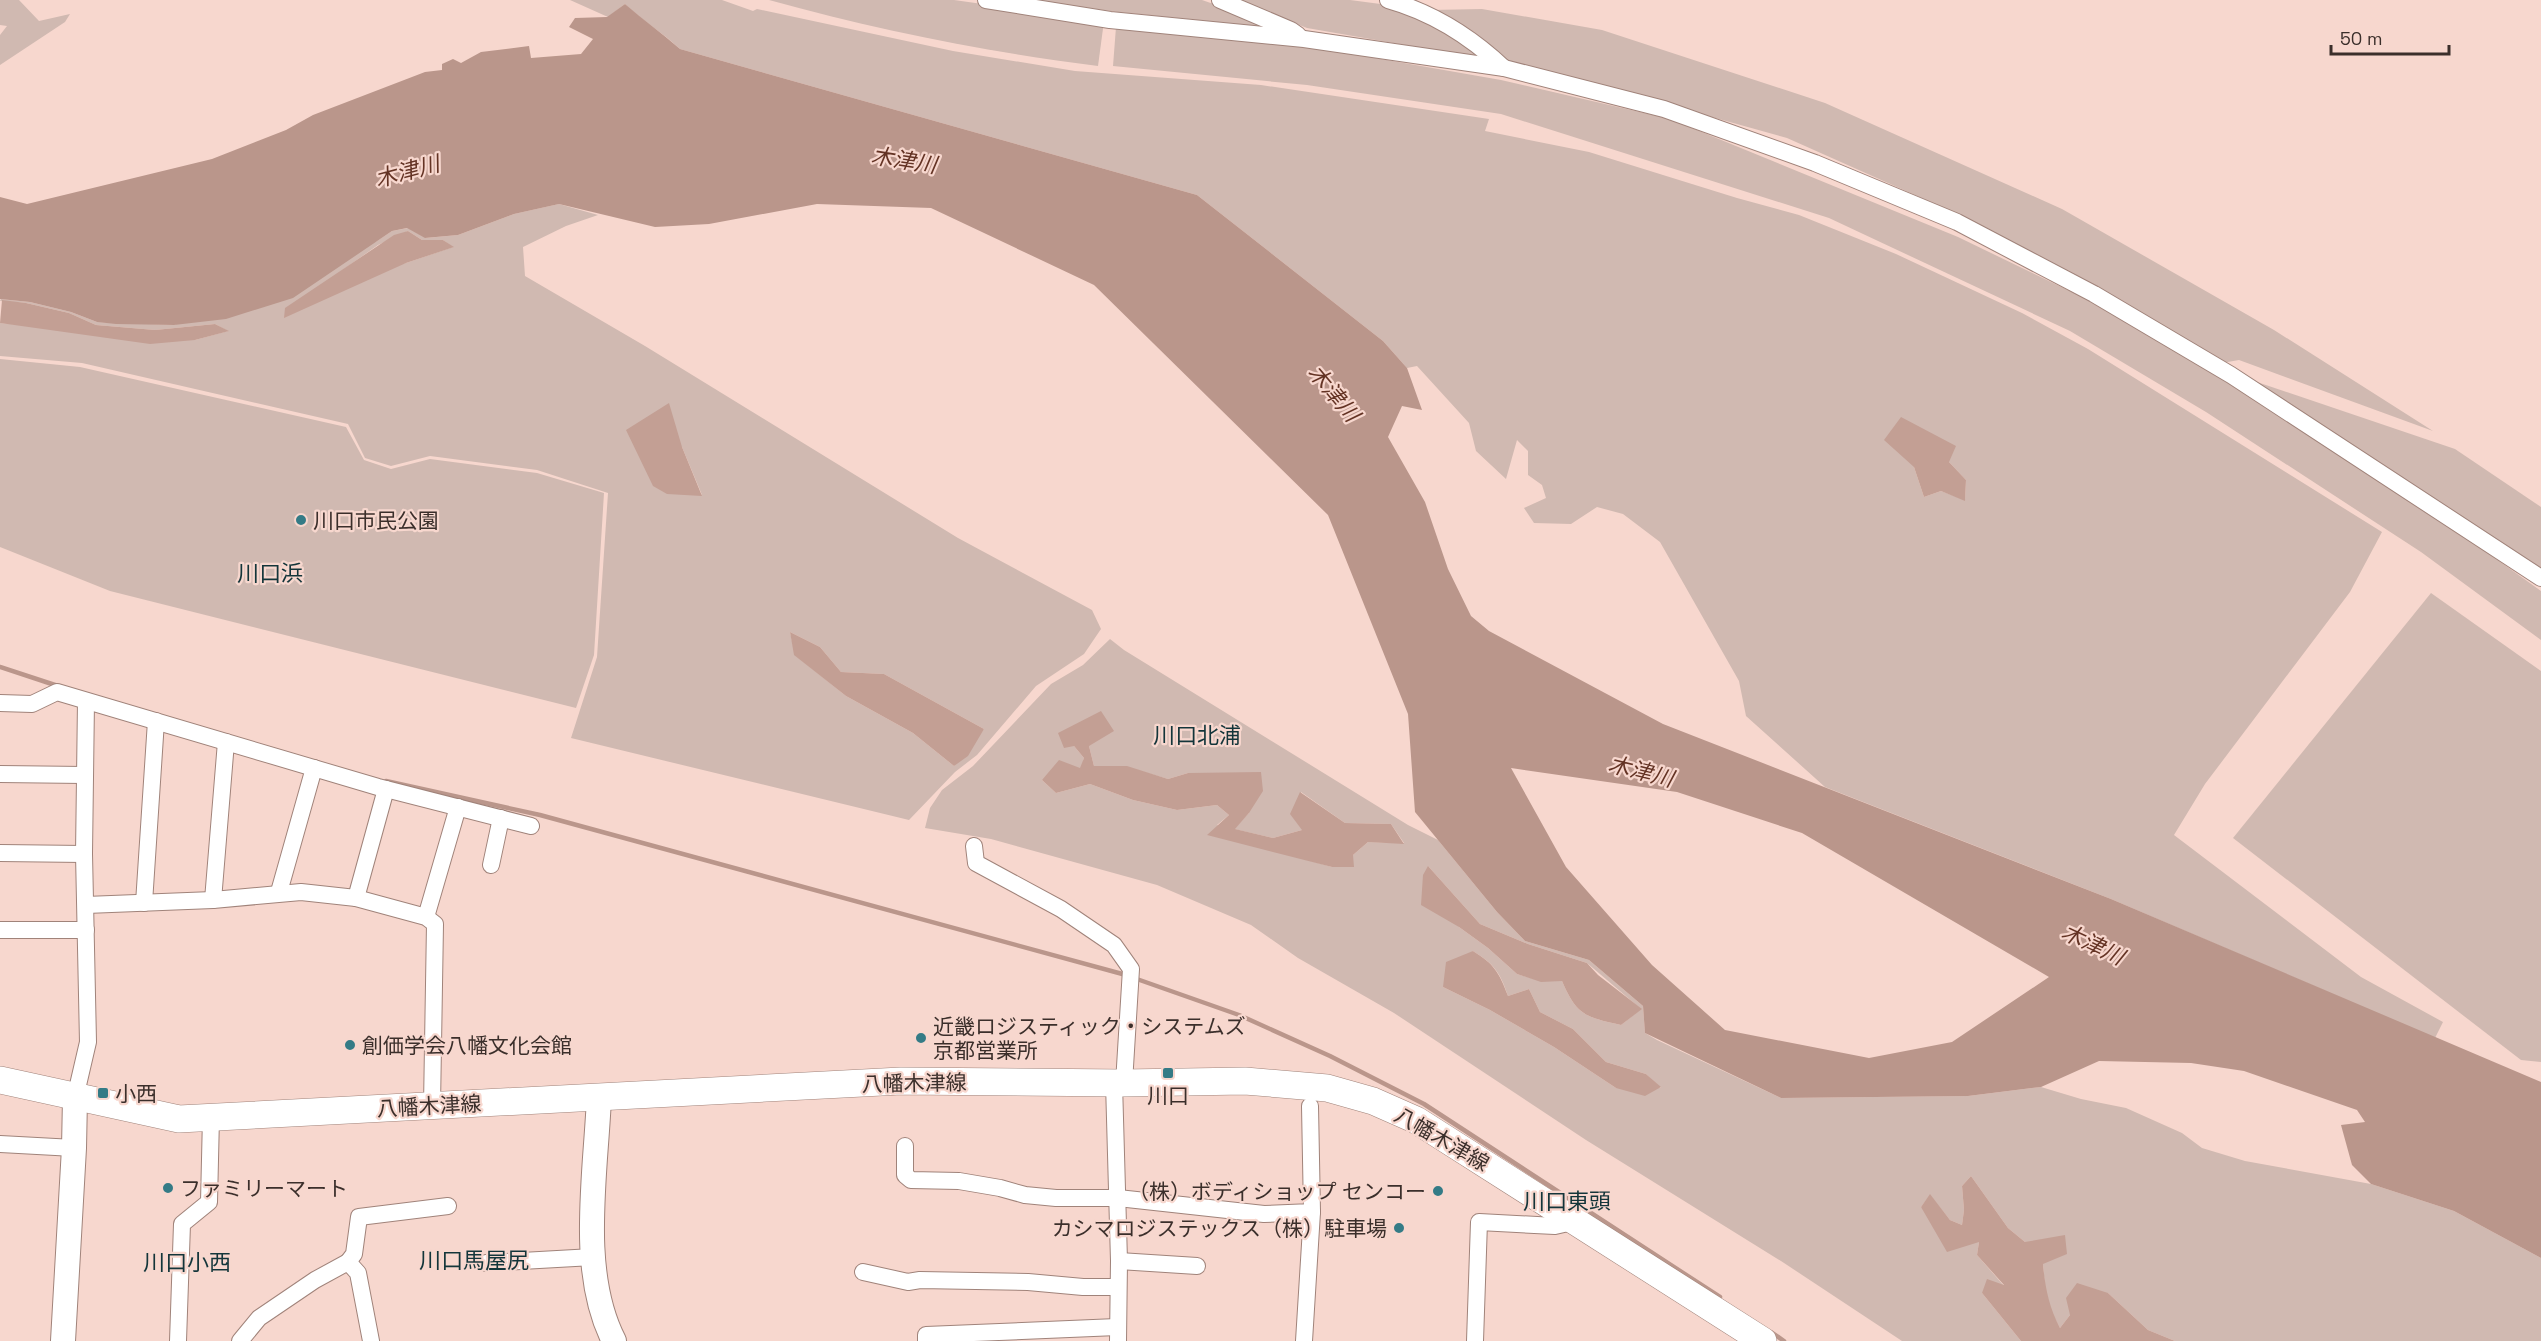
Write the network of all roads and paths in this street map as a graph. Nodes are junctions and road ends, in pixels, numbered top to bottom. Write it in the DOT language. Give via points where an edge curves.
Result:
graph roads {
  1 [pos="986,0"];
  2 [pos="1220,0"];
  3 [pos="1389,0"];
  4 [pos="1304,39"];
  5 [pos="1504,68"];
  6 [pos="2541,578"];
  7 [pos="86,701"];
  8 [pos="0,704"];
  9 [pos="156,721"];
  10 [pos="226,742"];
  11 [pos="314,768"];
  12 [pos="0,774"];
  13 [pos="84,775"];
  14 [pos="386,789"];
  15 [pos="458,807"];
  16 [pos="501,818"];
  17 [pos="531,826"];
  18 [pos="974,846"];
  19 [pos="0,853"];
  20 [pos="84,854"];
  21 [pos="491,865"];
  22 [pos="279,892"];
  23 [pos="356,898"];
  24 [pos="213,900"];
  25 [pos="144,903"];
  26 [pos="86,906"];
  27 [pos="426,917"];
  28 [pos="0,930"];
  29 [pos="86,930"];
  30 [pos="0,1080"];
  31 [pos="1119,1083"];
  32 [pos="599,1097"];
  33 [pos="75,1098"];
  34 [pos="432,1106"];
  35 [pos="1310,1106"];
  36 [pos="211,1117"];
  37 [pos="0,1144"];
  38 [pos="905,1146"];
  39 [pos="74,1148"];
  40 [pos="1118,1198"];
  41 [pos="448,1206"];
  42 [pos="1312,1212"];
  43 [pos="1577,1221"];
  44 [pos="593,1257"];
  45 [pos="1119,1261"];
  46 [pos="348,1262"];
  47 [pos="486,1263"];
  48 [pos="1197,1266"];
  49 [pos="863,1272"];
  50 [pos="1118,1287"];
  51 [pos="1118,1334"];
  52 [pos="63,1341"];
  53 [pos="178,1341"];
  54 [pos="240,1341"];
  55 [pos="371,1341"];
  56 [pos="614,1341"];
  57 [pos="926,1341"];
  58 [pos="1304,1341"];
  59 [pos="1475,1341"];
  60 [pos="1763,1341"];
  1 -- 4 [label="street" via="1110,20"];
  2 -- 4 [label="street"];
  3 -- 5 [label="street" via="1424,13 1465,36"];
  4 -- 5 [label="street"];
  5 -- 6 [label="street" via="1664,109 1815,163 1957,222 2094,294 2231,375"];
  7 -- 8 [label="street" via="57,692 32,704"];
  7 -- 9 [label="street"];
  7 -- 13 [label="street"];
  9 -- 10 [label="street"];
  9 -- 25 [label="street"];
  10 -- 11 [label="street"];
  10 -- 24 [label="street"];
  11 -- 14 [label="street"];
  11 -- 22 [label="street"];
  12 -- 13 [label="street"];
  13 -- 20 [label="street"];
  14 -- 15 [label="street"];
  14 -- 23 [label="street"];
  15 -- 16 [label="street"];
  15 -- 27 [label="street"];
  16 -- 17 [label="street"];
  16 -- 21 [label="street"];
  18 -- 31 [label="street" via="976,863 1061,909 1114,945 1125,958 1131,969"];
  19 -- 20 [label="street"];
  20 -- 26 [label="street"];
  22 -- 23 [label="street"];
  22 -- 24 [label="street"];
  23 -- 27 [label="street"];
  24 -- 25 [label="street"];
  25 -- 26 [label="street"];
  26 -- 29 [label="street"];
  27 -- 34 [label="street" via="435,924"];
  28 -- 29 [label="street"];
  29 -- 33 [label="street" via="88,1042"];
  30 -- 33 [label="main road, 八幡木津線"];
  31 -- 32 [label="main road, 八幡木津線" via="901,1081"];
  31 -- 40 [label="street"];
  31 -- 43 [label="main road, 八幡木津線" via="1295,1084 1373,1101 1416,1120"];
  32 -- 34 [label="main road, 八幡木津線"];
  32 -- 44 [label="street"];
  33 -- 36 [label="main road, 八幡木津線" via="180,1119"];
  33 -- 39 [label="street"];
  34 -- 36 [label="main road, 八幡木津線"];
  35 -- 42 [label="street"];
  36 -- 53 [label="street" via="209,1202 182,1224"];
  37 -- 39 [label="street"];
  38 -- 40 [label="street" via="905,1175 911,1180 959,1181 1025,1196"];
  39 -- 52 [label="street"];
  40 -- 42 [label="street" via="1264,1214"];
  40 -- 45 [label="street"];
  41 -- 46 [label="street" via="359,1217 354,1254"];
  42 -- 58 [label="street"];
  43 -- 59 [label="street" via="1555,1226 1479,1222"];
  43 -- 60 [label="main road, 八幡木津線"];
  44 -- 47 [label="street"];
  44 -- 56 [label="street" via="595,1288"];
  45 -- 48 [label="street"];
  45 -- 50 [label="street"];
  46 -- 54 [label="street" via="259,1318"];
  46 -- 55 [label="street" via="358,1273"];
  49 -- 50 [label="street" via="908,1282"];
  50 -- 51 [label="street"];
  51 -- 57 [label="street" via="926,1335"];
}
